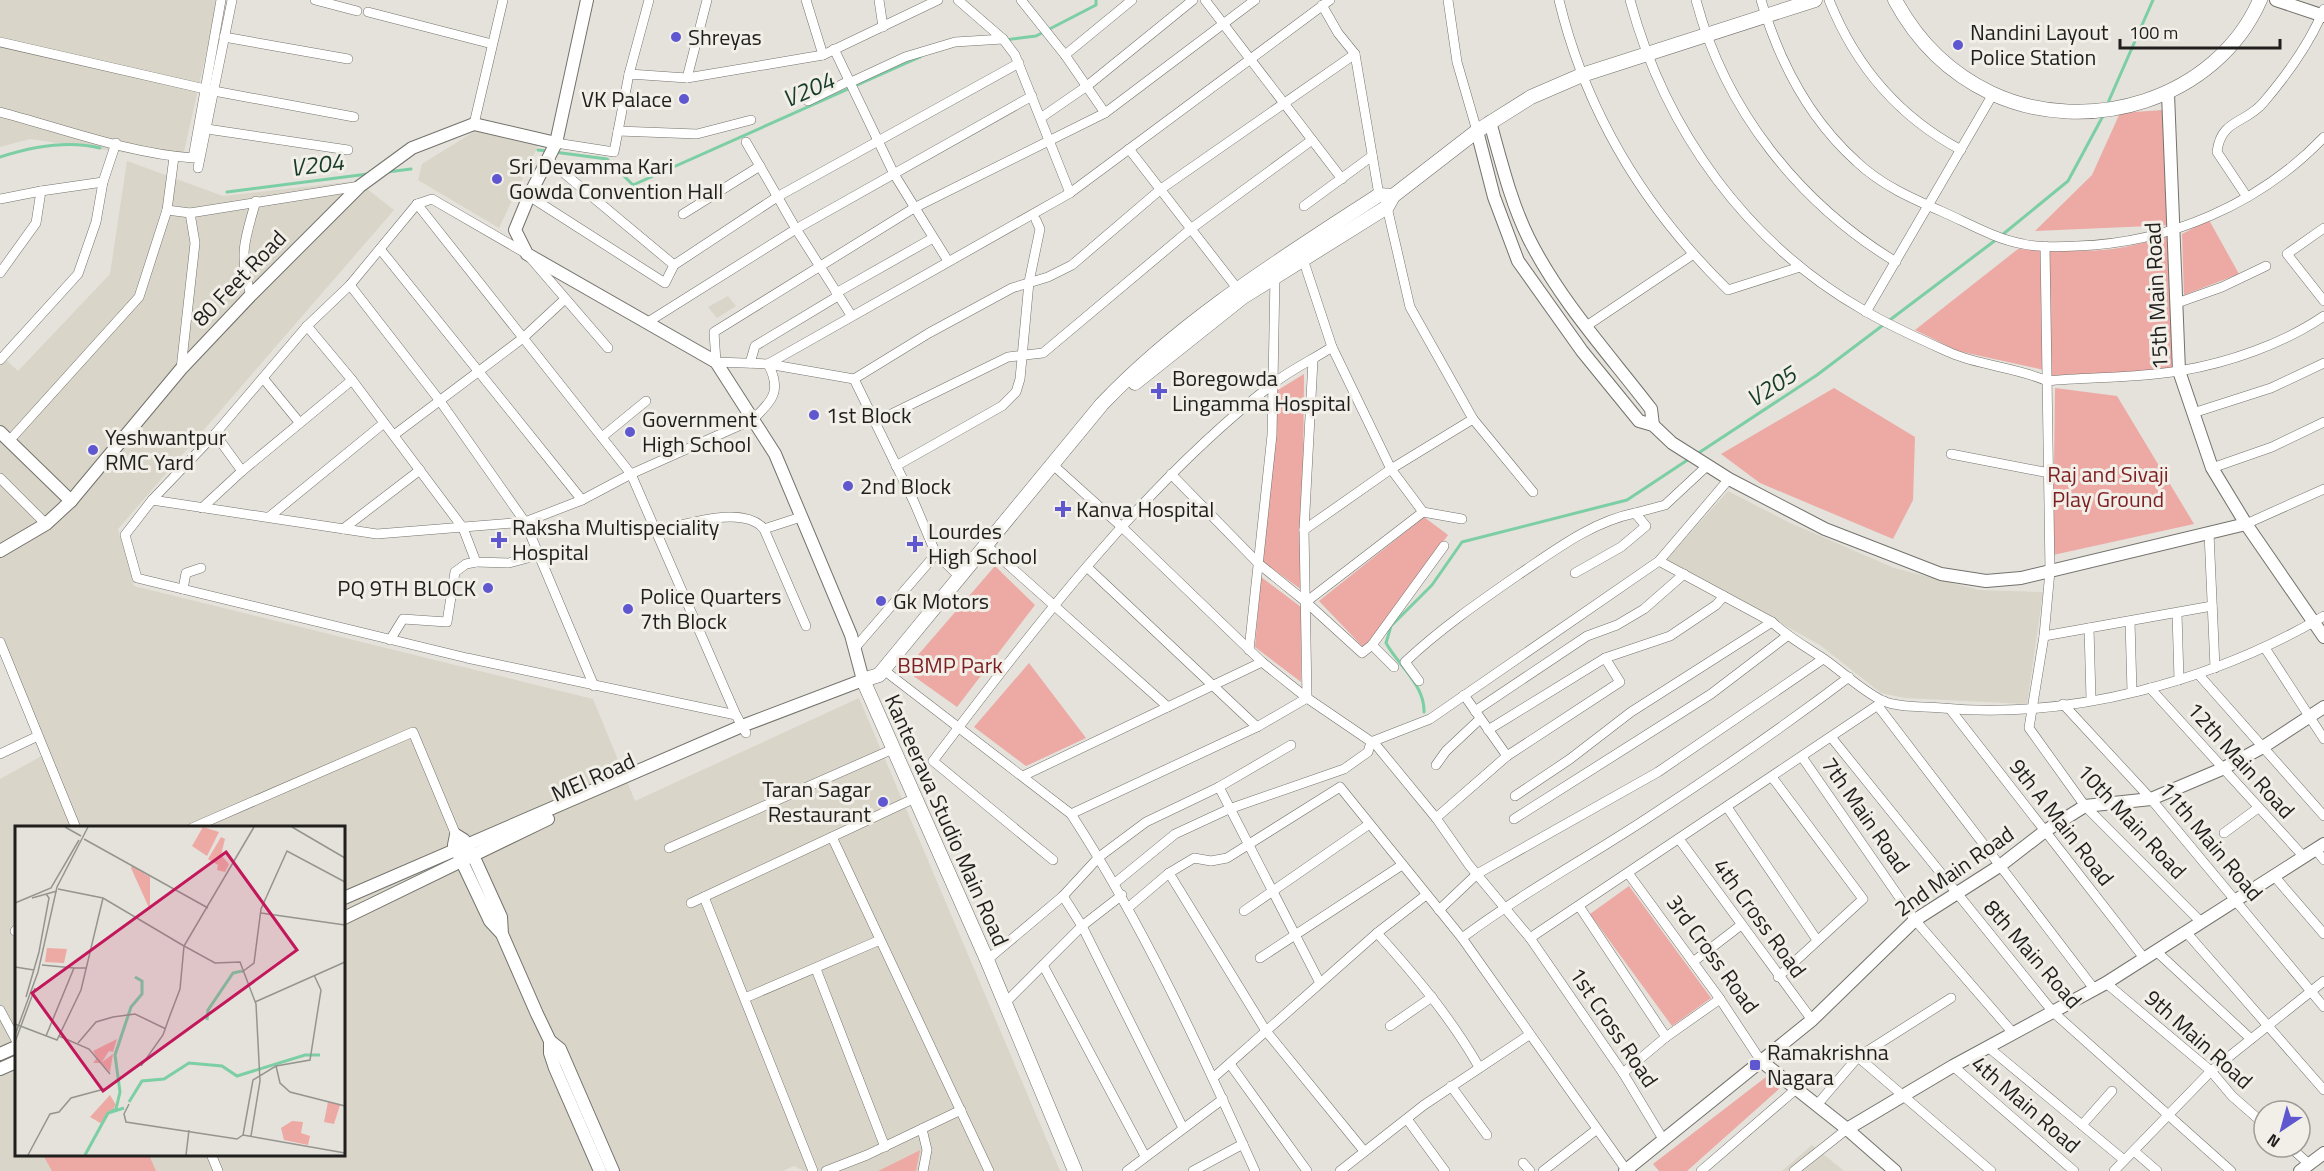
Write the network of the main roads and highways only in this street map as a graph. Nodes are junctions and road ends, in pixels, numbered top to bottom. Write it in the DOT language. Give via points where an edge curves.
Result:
graph roads {
  1 [pos="1815,0"];
  2 [pos="1894,0"];
  3 [pos="2259,0"];
  4 [pos="1301,253"];
  5 [pos="1240,292"];
  6 [pos="988,547"];
  7 [pos="864,684"];
  8 [pos="1075,1171"];
  1 -- 4 [label="main road" via="1581,75 1531,97 1477,131 1386,199"];
  2 -- 3 [label="main road" via="1911,28 1934,54 1962,77 1993,94 2044,109 2097,110 2115,110 2168,94 2217,58 2240,34"];
  4 -- 5 [label="main road"];
  4 -- 5 [label="main road" via="1275,276"];
  5 -- 6 [label="main road" via="1146,372 1055,466"];
  6 -- 7 [label="main road" via="959,576 879,675"];
  6 -- 7 [label="main road" via="884,681"];
  7 -- 8 [label="main road, Kanteerava Studio Main Road" via="987,960"];
}
